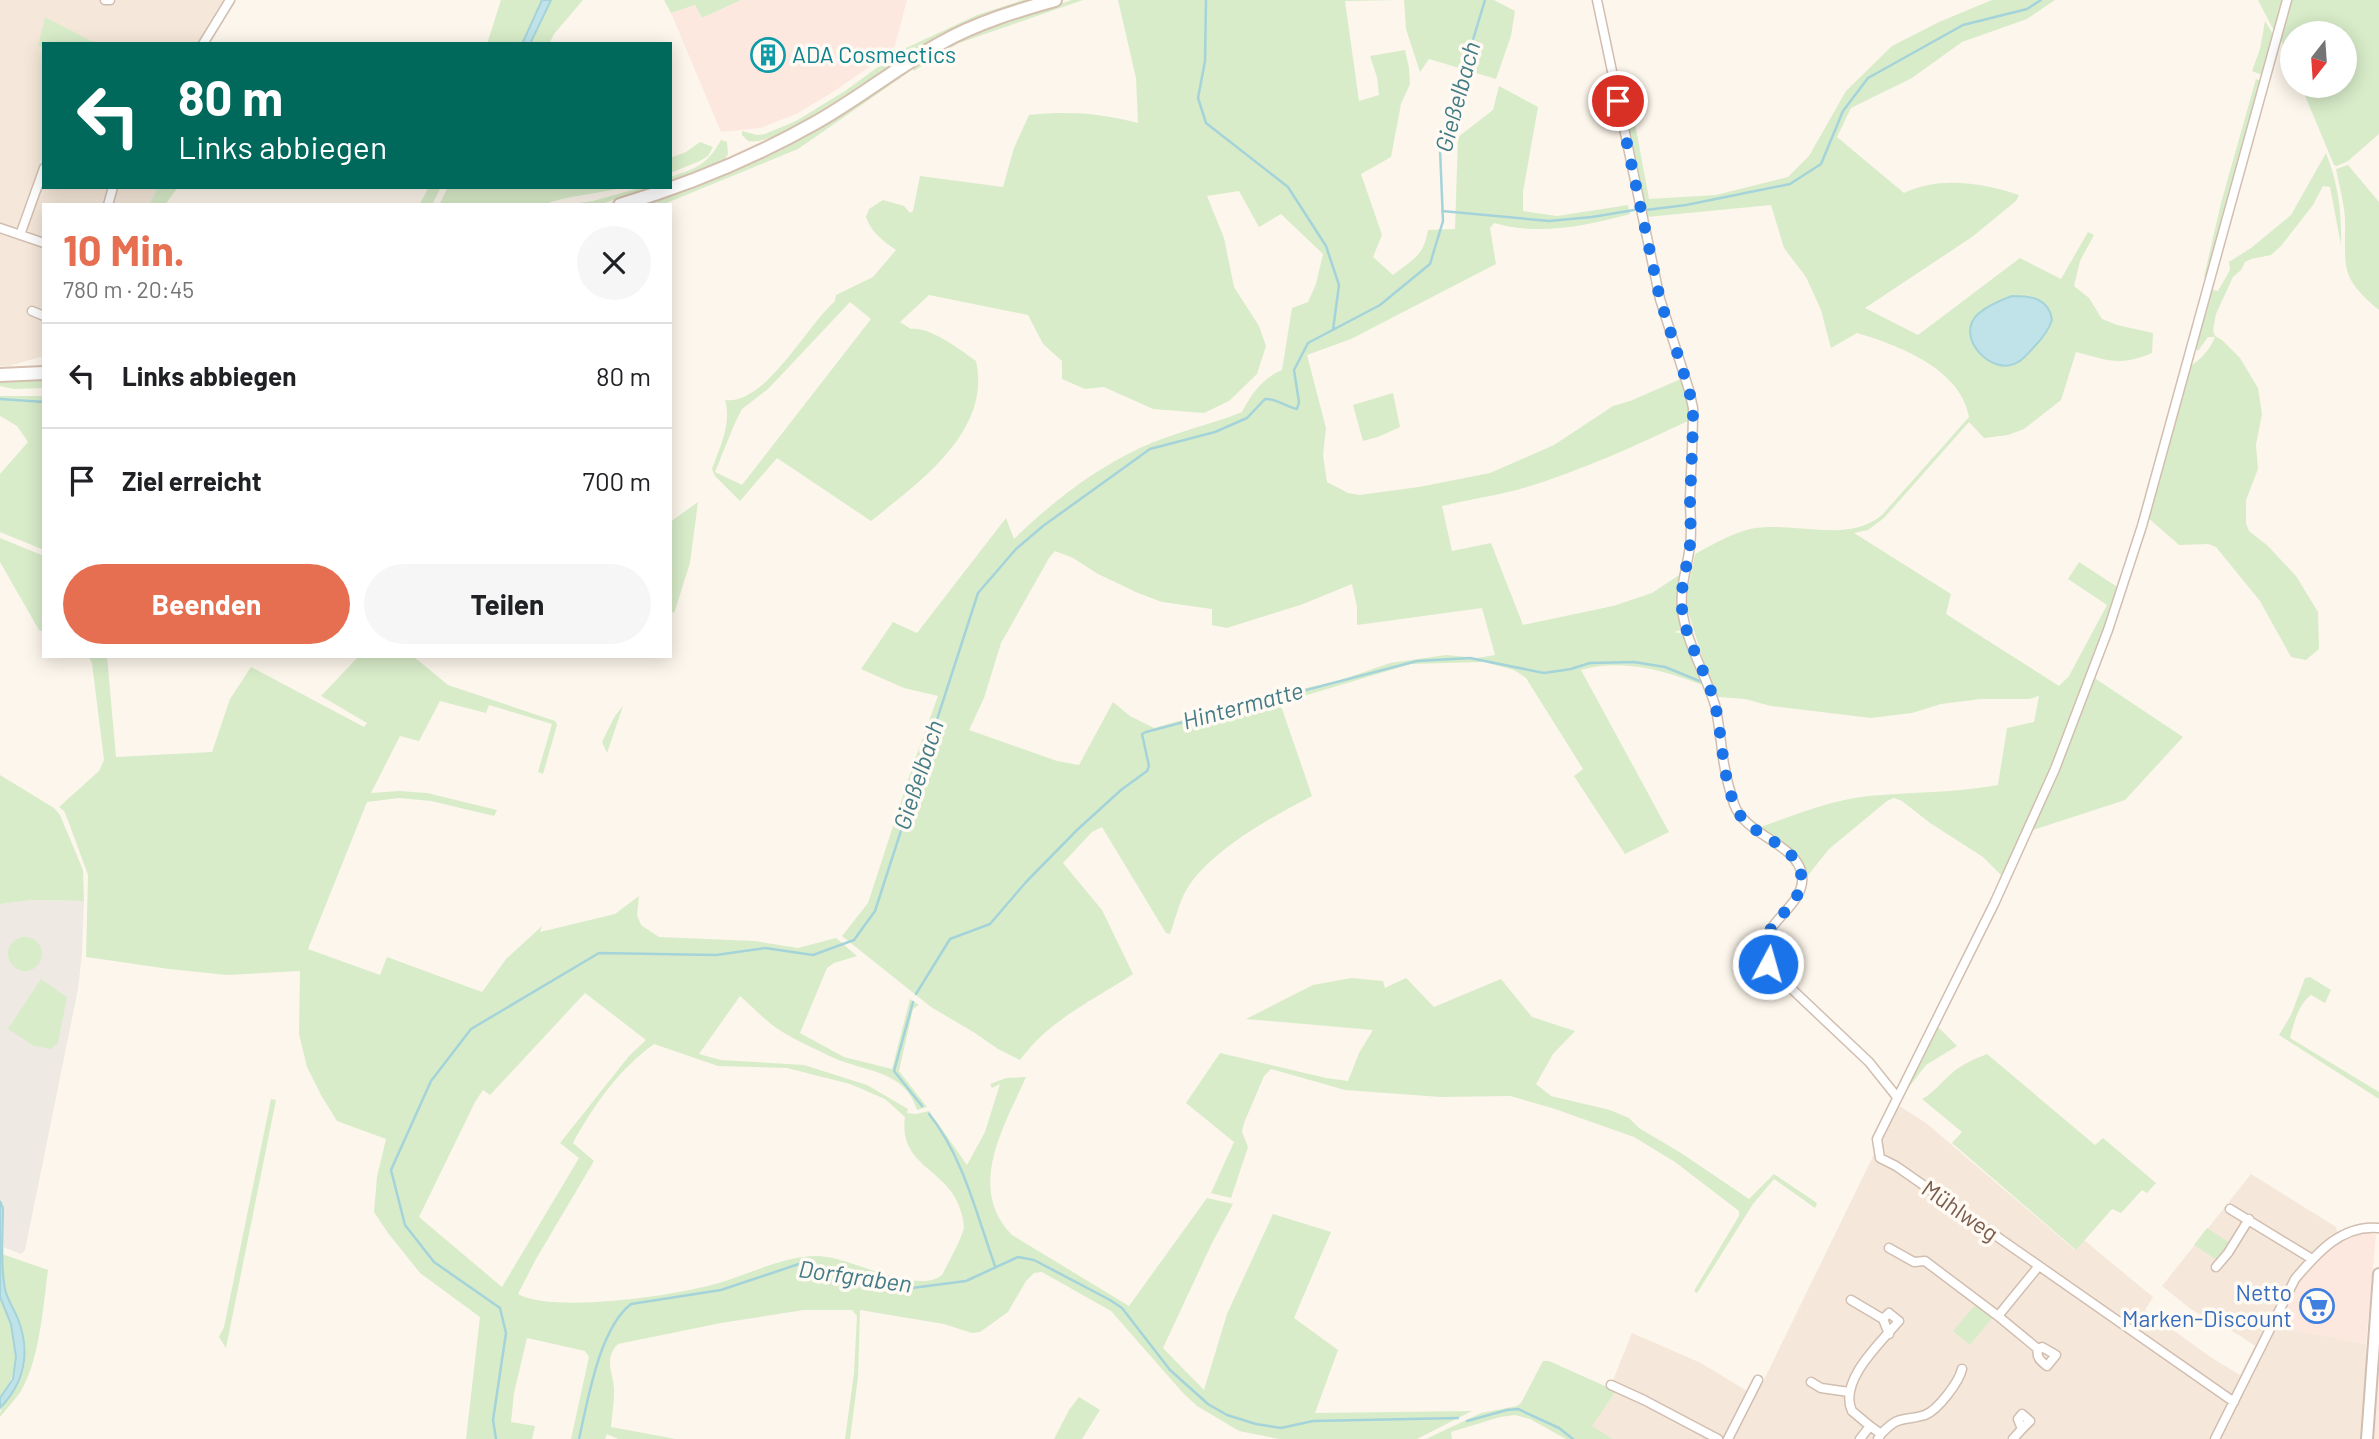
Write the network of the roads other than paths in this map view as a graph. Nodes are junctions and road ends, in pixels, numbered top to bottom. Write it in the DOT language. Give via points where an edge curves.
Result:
graph roads {
  1 [pos="230,0"];
  2 [pos="1055,0"];
  3 [pos="1597,0"];
  4 [pos="2287,0"];
  5 [pos="204,42"];
  6 [pos="42,174"];
  7 [pos="627,203"];
  8 [pos="0,228"];
  9 [pos="20,235"];
  10 [pos="42,242"];
  11 [pos="32,311"];
  12 [pos="42,315"];
  13 [pos="42,373"];
  14 [pos="0,375"];
  15 [pos="1897,1097"];
  16 [pos="2230,1209"];
  17 [pos="2249,1219"];
  18 [pos="2379,1228"];
  19 [pos="1889,1248"];
  20 [pos="2312,1259"];
  21 [pos="2038,1267"];
  22 [pos="2216,1267"];
  23 [pos="2379,1274"];
  24 [pos="1851,1300"];
  25 [pos="1998,1316"];
  26 [pos="1883,1319"];
  27 [pos="1889,1334"];
  28 [pos="2038,1349"];
  29 [pos="1962,1369"];
  30 [pos="1758,1380"];
  31 [pos="1811,1382"];
  32 [pos="1611,1385"];
  33 [pos="1849,1392"];
  34 [pos="2234,1402"];
  35 [pos="1870,1426"];
  36 [pos="2022,1429"];
  37 [pos="1880,1437"];
  38 [pos="1718,1439"];
  39 [pos="1728,1439"];
  40 [pos="1860,1439"];
  41 [pos="2013,1439"];
  42 [pos="2215,1439"];
  43 [pos="2367,1439"];
  1 -- 5 [label="street"];
  2 -- 7 [label="main road" via="944,41 818,121 713,174"];
  3 -- 15 [label="street" via="1660,299 1693,408 1690,551 1682,610 1716,707 1728,786 1737,811 1755,831 1789,853 1802,875 1793,901 1768,934 1764,948 1768,964 1869,1062"];
  4 -- 15 [label="street" via="2142,526 2108,630 2005,879"];
  6 -- 9 [label="street"];
  8 -- 9 [label="street"];
  9 -- 10 [label="street"];
  11 -- 12 [label="street"];
  13 -- 14 [label="main road"];
  15 -- 21 [label="street, Mühlweg" via="1879,1133 1880,1158"];
  16 -- 17 [label="street"];
  17 -- 20 [label="street"];
  17 -- 22 [label="street"];
  18 -- 20 [label="street" via="2350,1230"];
  19 -- 25 [label="street" via="1914,1262 1924,1261"];
  20 -- 34 [label="street" via="2290,1287"];
  21 -- 25 [label="street"];
  21 -- 34 [label="street, Mühlweg"];
  23 -- 43 [label="street"];
  24 -- 26 [label="street"];
  25 -- 28 [label="street"];
  26 -- 27 [label="street"];
  26 -- 27 [label="street" via="1889,1312 1899,1321"];
  27 -- 33 [label="street" via="1858,1371"];
  29 -- 37 [label="street" via="1960,1379 1934,1410 1892,1422"];
  30 -- 39 [label="street"];
  31 -- 33 [label="street"];
  32 -- 38 [label="street"];
  33 -- 35 [label="street" via="1852,1411"];
  34 -- 42 [label="street"];
  35 -- 37 [label="street"];
  35 -- 40 [label="street"];
  36 -- 41 [label="street"];
}
